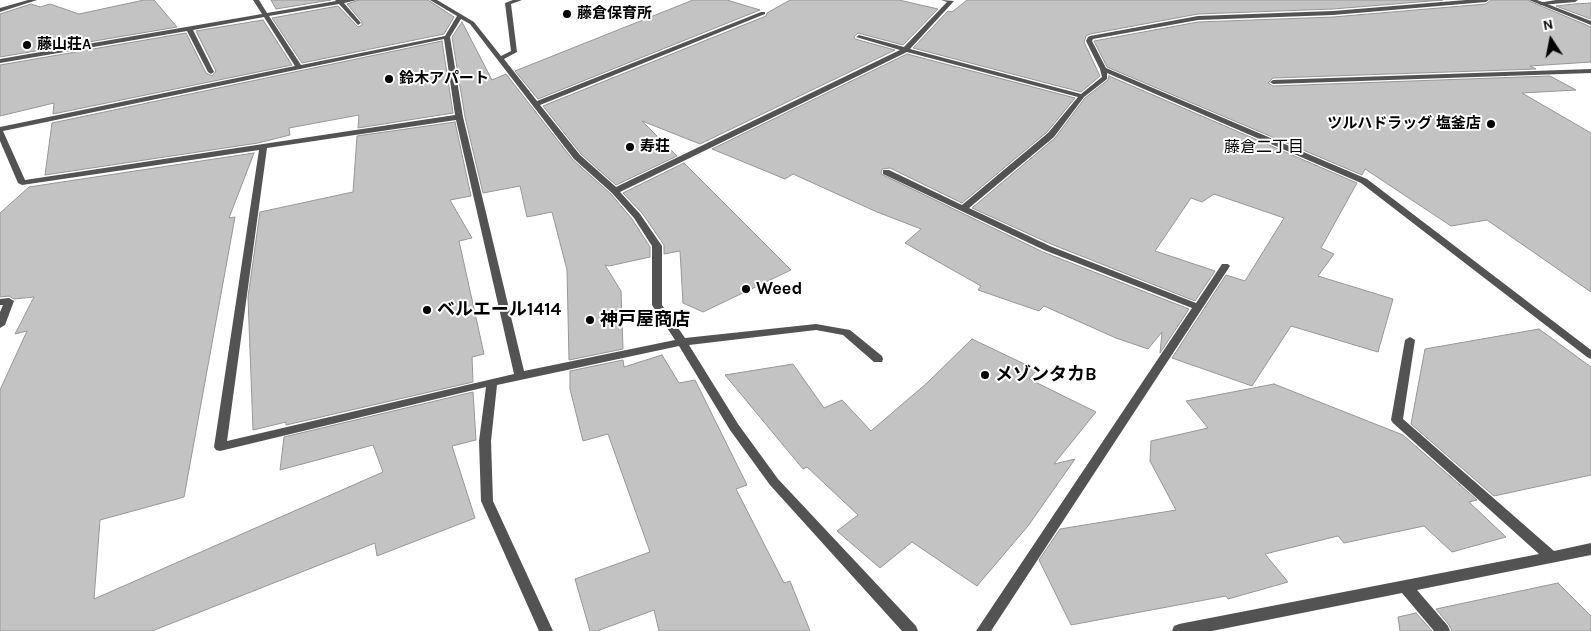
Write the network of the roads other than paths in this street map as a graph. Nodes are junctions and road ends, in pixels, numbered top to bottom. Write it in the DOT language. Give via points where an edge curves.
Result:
graph roads {
  1 [pos="34,0"];
  2 [pos="256,0"];
  3 [pos="354,0"];
  4 [pos="433,0"];
  5 [pos="519,0"];
  6 [pos="944,0"];
  7 [pos="1486,0"];
  8 [pos="1532,0"];
  9 [pos="1575,0"];
  10 [pos="339,1"];
  11 [pos="1541,3"];
  12 [pos="0,10"];
  13 [pos="763,13"];
  14 [pos="268,16"];
  15 [pos="460,16"];
  16 [pos="358,23"];
  17 [pos="1591,23"];
  18 [pos="190,30"];
  19 [pos="447,37"];
  20 [pos="859,37"];
  21 [pos="905,50"];
  22 [pos="501,58"];
  23 [pos="0,61"];
  24 [pos="299,67"];
  25 [pos="1103,69"];
  26 [pos="1591,71"];
  27 [pos="212,72"];
  28 [pos="1273,82"];
  29 [pos="1082,96"];
  30 [pos="536,104"];
  31 [pos="459,117"];
  32 [pos="0,130"];
  33 [pos="264,147"];
  34 [pos="886,172"];
  35 [pos="615,191"];
  36 [pos="962,209"];
  37 [pos="1225,266"];
  38 [pos="0,302"];
  39 [pos="1198,307"];
  40 [pos="0,325"];
  41 [pos="1410,340"];
  42 [pos="682,342"];
  43 [pos="1591,355"];
  44 [pos="878,359"];
  45 [pos="520,376"];
  46 [pos="492,382"];
  47 [pos="1591,549"];
  48 [pos="1552,557"];
  49 [pos="1405,586"];
  50 [pos="546,631"];
  51 [pos="911,631"];
  52 [pos="983,631"];
  53 [pos="1179,631"];
  54 [pos="1443,631"];
  1 -- 12 [label="street"];
  2 -- 14 [label="street"];
  3 -- 10 [label="street"];
  4 -- 15 [label="street"];
  5 -- 22 [label="street" via="508,3 514,52"];
  6 -- 21 [label="street" via="950,1"];
  7 -- 25 [label="street" via="1172,22 1090,38"];
  8 -- 11 [label="street"];
  9 -- 11 [label="street"];
  10 -- 14 [label="street"];
  10 -- 16 [label="street"];
  11 -- 17 [label="street"];
  13 -- 30 [label="street"];
  14 -- 18 [label="street"];
  14 -- 24 [label="street"];
  15 -- 19 [label="street"];
  15 -- 22 [label="street" via="472,23"];
  18 -- 23 [label="street"];
  18 -- 27 [label="street"];
  19 -- 24 [label="street"];
  19 -- 31 [label="street"];
  20 -- 21 [label="street"];
  21 -- 29 [label="street"];
  21 -- 35 [label="street"];
  22 -- 30 [label="street"];
  24 -- 32 [label="street"];
  25 -- 29 [label="street" via="1105,78"];
  25 -- 43 [label="street" via="1364,181"];
  26 -- 28 [label="street"];
  29 -- 36 [label="street" via="1051,135"];
  30 -- 35 [label="street" via="577,157"];
  31 -- 33 [label="street"];
  31 -- 45 [label="street"];
  32 -- 33 [label="street" via="22,184"];
  33 -- 46 [label="street" via="220,446"];
  34 -- 36 [label="street"];
  35 -- 42 [label="street" via="657,246 657,305"];
  36 -- 39 [label="street" via="1047,248"];
  37 -- 39 [label="street"];
  38 -- 40 [label="street" via="9,301"];
  39 -- 52 [label="street"];
  41 -- 48 [label="street" via="1396,420"];
  42 -- 44 [label="street" via="816,327 846,332"];
  42 -- 45 [label="street"];
  42 -- 51 [label="street" via="734,427 774,482"];
  45 -- 46 [label="street"];
  46 -- 50 [label="street" via="485,441 487,501"];
  47 -- 48 [label="street"];
  48 -- 49 [label="street"];
  49 -- 53 [label="street"];
  49 -- 54 [label="street"];
}
